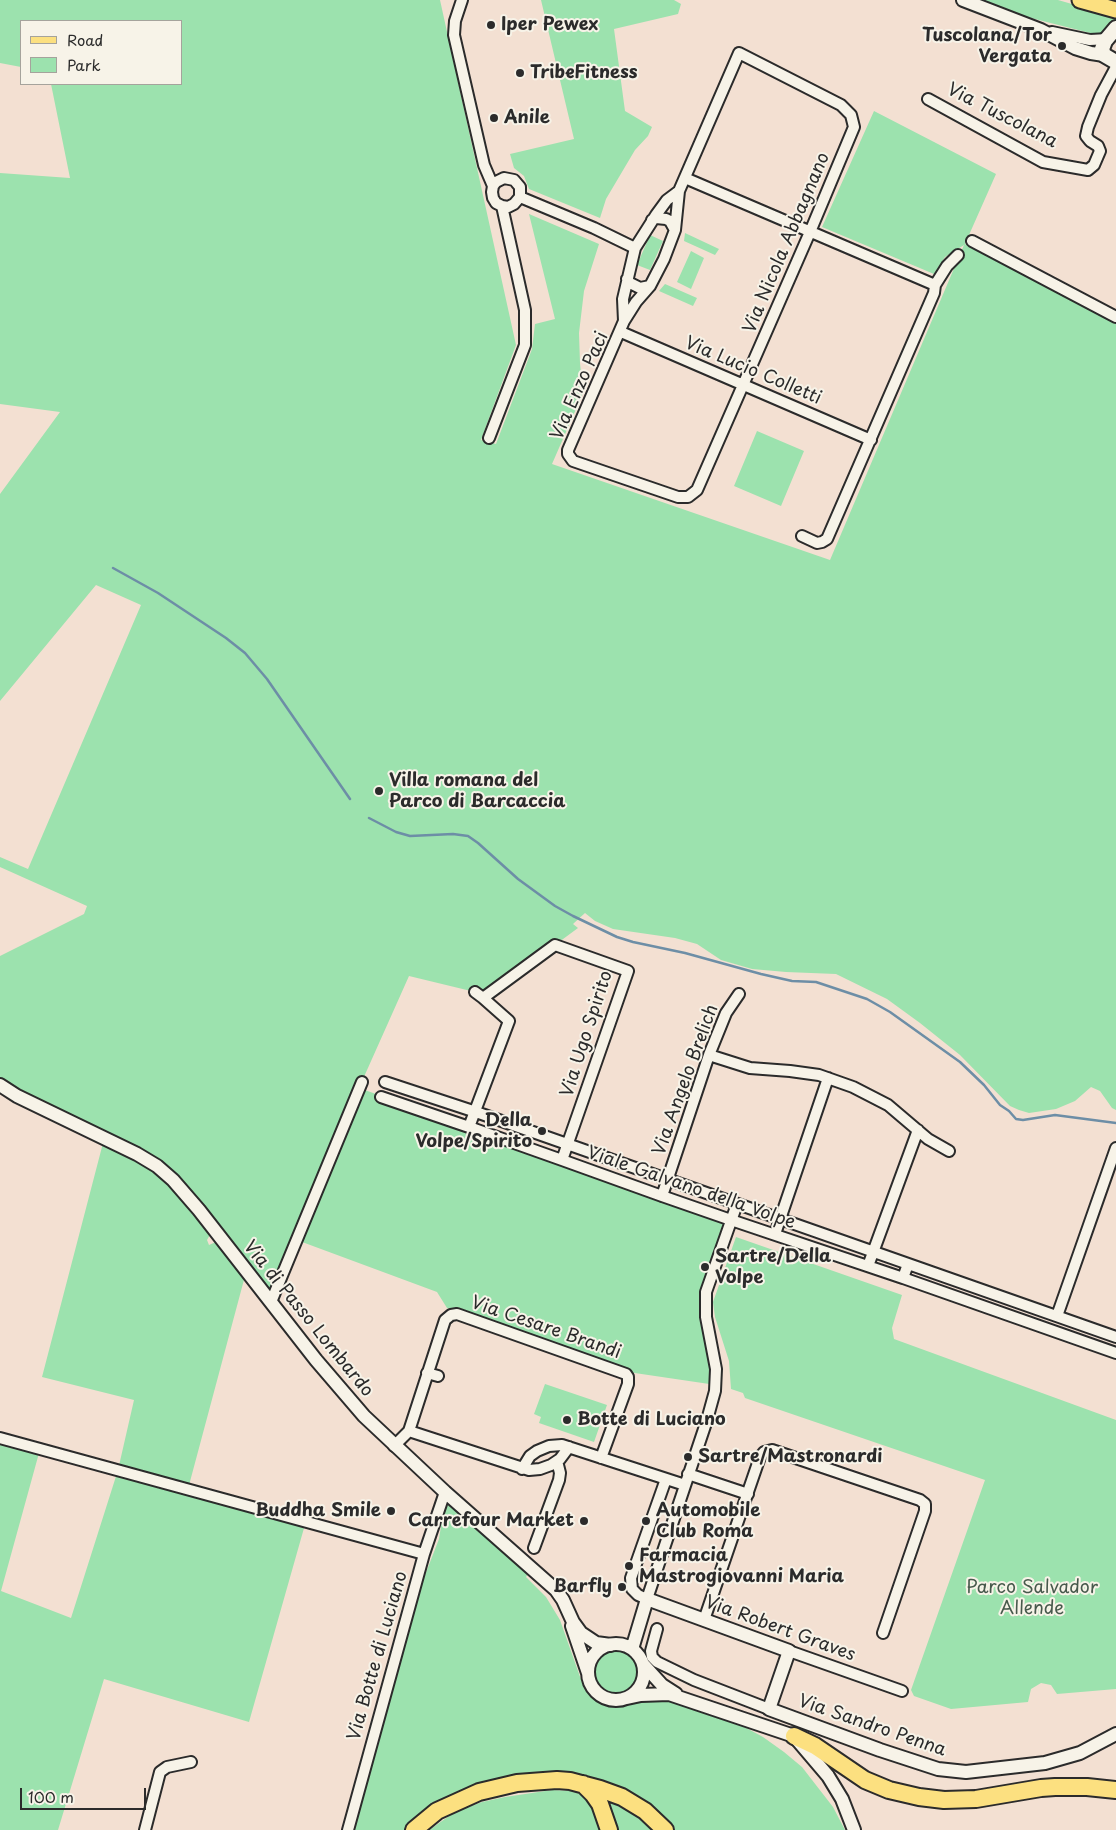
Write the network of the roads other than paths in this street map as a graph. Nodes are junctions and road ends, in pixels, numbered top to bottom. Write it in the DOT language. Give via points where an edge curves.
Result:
graph roads {
  1 [pos="462,0"];
  2 [pos="963,0"];
  3 [pos="1080,0"];
  4 [pos="1112,9"];
  5 [pos="1041,30"];
  6 [pos="1112,35"];
  7 [pos="739,53"];
  8 [pos="1110,58"];
  9 [pos="1116,67"];
  10 [pos="928,99"];
  11 [pos="685,178"];
  12 [pos="493,186"];
  13 [pos="679,191"];
  14 [pos="520,198"];
  15 [pos="502,206"];
  16 [pos="652,220"];
  17 [pos="675,230"];
  18 [pos="810,232"];
  19 [pos="972,241"];
  20 [pos="635,248"];
  21 [pos="958,254"];
  22 [pos="627,279"];
  23 [pos="935,285"];
  24 [pos="650,286"];
  25 [pos="1116,317"];
  26 [pos="624,321"];
  27 [pos="621,332"];
  28 [pos="744,384"];
  29 [pos="489,438"];
  30 [pos="871,440"];
  31 [pos="688,497"];
  32 [pos="802,536"];
  33 [pos="739,994"];
  34 [pos="709,1055"];
  35 [pos="828,1078"];
  36 [pos="362,1082"];
  37 [pos="385,1082"];
  38 [pos="0,1085"];
  39 [pos="0,1090"];
  40 [pos="17,1096"];
  41 [pos="381,1097"];
  42 [pos="476,1112"];
  43 [pos="469,1127"];
  44 [pos="918,1130"];
  45 [pos="568,1144"];
  46 [pos="1116,1148"];
  47 [pos="949,1151"];
  48 [pos="562,1160"];
  49 [pos="667,1180"];
  50 [pos="662,1196"];
  51 [pos="737,1204"];
  52 [pos="780,1219"];
  53 [pos="731,1220"];
  54 [pos="775,1234"];
  55 [pos="873,1252"];
  56 [pos="908,1264"];
  57 [pos="868,1266"];
  58 [pos="904,1278"];
  59 [pos="271,1302"];
  60 [pos="1057,1316"];
  61 [pos="1116,1337"];
  62 [pos="1116,1353"];
  63 [pos="427,1373"];
  64 [pos="438,1376"];
  65 [pos="409,1430"];
  66 [pos="0,1438"];
  67 [pos="394,1446"];
  68 [pos="569,1447"];
  69 [pos="601,1458"];
  70 [pos="557,1461"];
  71 [pos="522,1469"];
  72 [pos="688,1474"];
  73 [pos="666,1479"];
  74 [pos="685,1485"];
  75 [pos="445,1492"];
  76 [pos="748,1494"];
  77 [pos="534,1548"];
  78 [pos="424,1554"];
  79 [pos="647,1599"];
  80 [pos="567,1609"];
  81 [pos="704,1620"];
  82 [pos="657,1629"];
  83 [pos="883,1633"];
  84 [pos="610,1645"];
  85 [pos="632,1649"];
  86 [pos="789,1651"];
  87 [pos="643,1663"];
  88 [pos="588,1676"];
  89 [pos="902,1691"];
  90 [pos="682,1697"];
  91 [pos="627,1698"];
  92 [pos="769,1708"];
  93 [pos="1116,1734"];
  94 [pos="794,1736"];
  95 [pos="191,1762"];
  96 [pos="583,1784"];
  97 [pos="1116,1790"];
  98 [pos="145,1830"];
  99 [pos="348,1830"];
  100 [pos="414,1830"];
  101 [pos="609,1830"];
  102 [pos="665,1830"];
  103 [pos="854,1830"];
  1 -- 12 [label="street" via="454,35 484,166"];
  2 -- 5 [label="street"];
  3 -- 4 [label="main road"];
  5 -- 6 [label="street" via="1090,40"];
  5 -- 8 [label="street" via="1075,48"];
  6 -- 8 [label="main road" via="1102,49"];
  7 -- 11 [label="street, Via Enzo Paci"];
  7 -- 18 [label="street, Via Nicola Abbagnano" via="841,105 851,115 854,127"];
  9 -- 10 [label="street, Via Tuscolana" via="1100,95 1088,127 1086,136 1100,148 1100,152 1088,170 1043,162"];
  11 -- 13 [label="street, Via Enzo Paci"];
  11 -- 18 [label="street"];
  12 -- 14 [label="street" via="504,178 514,180 520,188"];
  12 -- 15 [label="street" via="493,198"];
  13 -- 16 [label="street, Via Enzo Paci" via="667,200"];
  13 -- 17 [label="street, Via Enzo Paci"];
  14 -- 15 [label="street" via="511,206"];
  14 -- 20 [label="street" via="587,224"];
  15 -- 29 [label="street" via="525,310 525,345"];
  16 -- 17 [label="street" via="666,219"];
  16 -- 20 [label="street, Via Enzo Paci"];
  17 -- 24 [label="street, Via Enzo Paci"];
  18 -- 23 [label="street"];
  18 -- 28 [label="street, Via Nicola Abbagnano"];
  19 -- 25 [label="street"];
  20 -- 22 [label="street, Via Enzo Paci"];
  21 -- 23 [label="street"];
  22 -- 24 [label="street" via="640,288"];
  22 -- 26 [label="street, Via Enzo Paci"];
  23 -- 30 [label="street"];
  24 -- 26 [label="street, Via Enzo Paci"];
  26 -- 27 [label="street, Via Enzo Paci"];
  27 -- 28 [label="street, Via Lucio Colletti"];
  27 -- 31 [label="street, Via Enzo Paci" via="568,454 573,460 678,497"];
  28 -- 30 [label="street, Via Lucio Colletti"];
  28 -- 31 [label="street, Via Nicola Abbagnano" via="697,490"];
  30 -- 32 [label="street" via="827,539 816,543"];
  33 -- 34 [label="street, Via Angelo Brelich" via="726,1013"];
  34 -- 35 [label="street" via="750,1068"];
  34 -- 49 [label="street, Via Angelo Brelich"];
  35 -- 44 [label="street" via="880,1100"];
  35 -- 52 [label="street"];
  36 -- 59 [label="street"];
  37 -- 42 [label="street, Viale Galvano della Volpe"];
  38 -- 40 [label="street, Via di Passo Lombardo"];
  39 -- 40 [label="street"];
  40 -- 59 [label="street, Via di Passo Lombardo" via="137,1154 161,1170 194,1203"];
  41 -- 43 [label="street, Viale Galvano della Volpe"];
  42 -- 43 [label="street"];
  42 -- 45 [label="street, Viale Galvano della Volpe"];
  42 -- 45 [label="street, Via Ugo Spirito" via="509,1020 479,995 555,945 628,971"];
  43 -- 48 [label="street, Viale Galvano della Volpe"];
  44 -- 47 [label="street"];
  44 -- 55 [label="street"];
  45 -- 48 [label="street, Via Ugo Spirito"];
  45 -- 49 [label="street, Viale Galvano della Volpe"];
  46 -- 60 [label="street"];
  48 -- 50 [label="street, Viale Galvano della Volpe"];
  49 -- 50 [label="street, Via Angelo Brelich"];
  49 -- 51 [label="street, Viale Galvano della Volpe"];
  50 -- 53 [label="street, Viale Galvano della Volpe"];
  51 -- 52 [label="street, Viale Galvano della Volpe"];
  51 -- 53 [label="street"];
  52 -- 54 [label="street"];
  52 -- 55 [label="street, Viale Galvano della Volpe"];
  53 -- 54 [label="street, Viale Galvano della Volpe"];
  53 -- 72 [label="street" via="706,1292 705,1313 715,1360 716,1385"];
  54 -- 57 [label="street, Viale Galvano della Volpe"];
  55 -- 56 [label="street, Viale Galvano della Volpe"];
  55 -- 57 [label="street"];
  56 -- 58 [label="street"];
  56 -- 60 [label="street, Viale Galvano della Volpe"];
  57 -- 58 [label="street, Viale Galvano della Volpe"];
  58 -- 62 [label="street, Viale Galvano della Volpe"];
  59 -- 67 [label="street, Via di Passo Lombardo" via="332,1380"];
  60 -- 61 [label="street, Viale Galvano della Volpe"];
  63 -- 64 [label="street"];
  63 -- 65 [label="street, Via Cesare Brandi"];
  63 -- 69 [label="street, Via Cesare Brandi" via="445,1320 454,1314 624,1373 629,1381"];
  65 -- 67 [label="street, Via Cesare Brandi"];
  65 -- 71 [label="street"];
  66 -- 78 [label="street"];
  67 -- 75 [label="street, Via di Passo Lombardo"];
  68 -- 69 [label="street"];
  68 -- 70 [label="street"];
  68 -- 71 [label="street" via="554,1445 541,1448 530,1456"];
  69 -- 73 [label="street"];
  70 -- 71 [label="street" via="546,1468"];
  70 -- 77 [label="street" via="559,1480"];
  72 -- 74 [label="street"];
  72 -- 76 [label="street"];
  73 -- 74 [label="street"];
  73 -- 79 [label="street" via="631,1582 634,1592"];
  74 -- 79 [label="street"];
  75 -- 78 [label="street, Via Botte di Luciano"];
  75 -- 80 [label="street, Via di Passo Lombardo" via="556,1590"];
  76 -- 81 [label="street"];
  76 -- 83 [label="street" via="762,1455 772,1450 922,1501 925,1509"];
  78 -- 99 [label="street, Via Botte di Luciano"];
  79 -- 81 [label="street, Via Robert Graves"];
  79 -- 85 [label="street"];
  80 -- 84 [label="street, Via di Passo Lombardo" via="586,1638"];
  80 -- 88 [label="street, Via di Passo Lombardo"];
  81 -- 86 [label="street, Via Robert Graves"];
  82 -- 92 [label="street, Via Sandro Penna" via="651,1651 657,1662"];
  84 -- 85 [label="street" via="624,1645"];
  84 -- 88 [label="street" via="592,1658"];
  85 -- 87 [label="street"];
  86 -- 89 [label="street, Via Robert Graves"];
  86 -- 92 [label="street"];
  87 -- 90 [label="street" via="662,1685"];
  87 -- 91 [label="street" via="641,1685"];
  88 -- 91 [label="street" via="594,1689 604,1698"];
  90 -- 91 [label="street" via="659,1693"];
  90 -- 94 [label="street"];
  92 -- 93 [label="street, Via Sandro Penna" via="932,1768 957,1771 995,1770 1053,1761 1080,1753"];
  94 -- 97 [label="highway" via="815,1746 865,1780 919,1797 976,1799 1056,1787"];
  94 -- 103 [label="street" via="828,1776 842,1799"];
  95 -- 98 [label="street" via="167,1767 160,1772"];
  96 -- 100 [label="highway" via="557,1780 492,1788 431,1815"];
  96 -- 101 [label="highway" via="600,1804"];
  96 -- 102 [label="highway" via="626,1800"];
}
